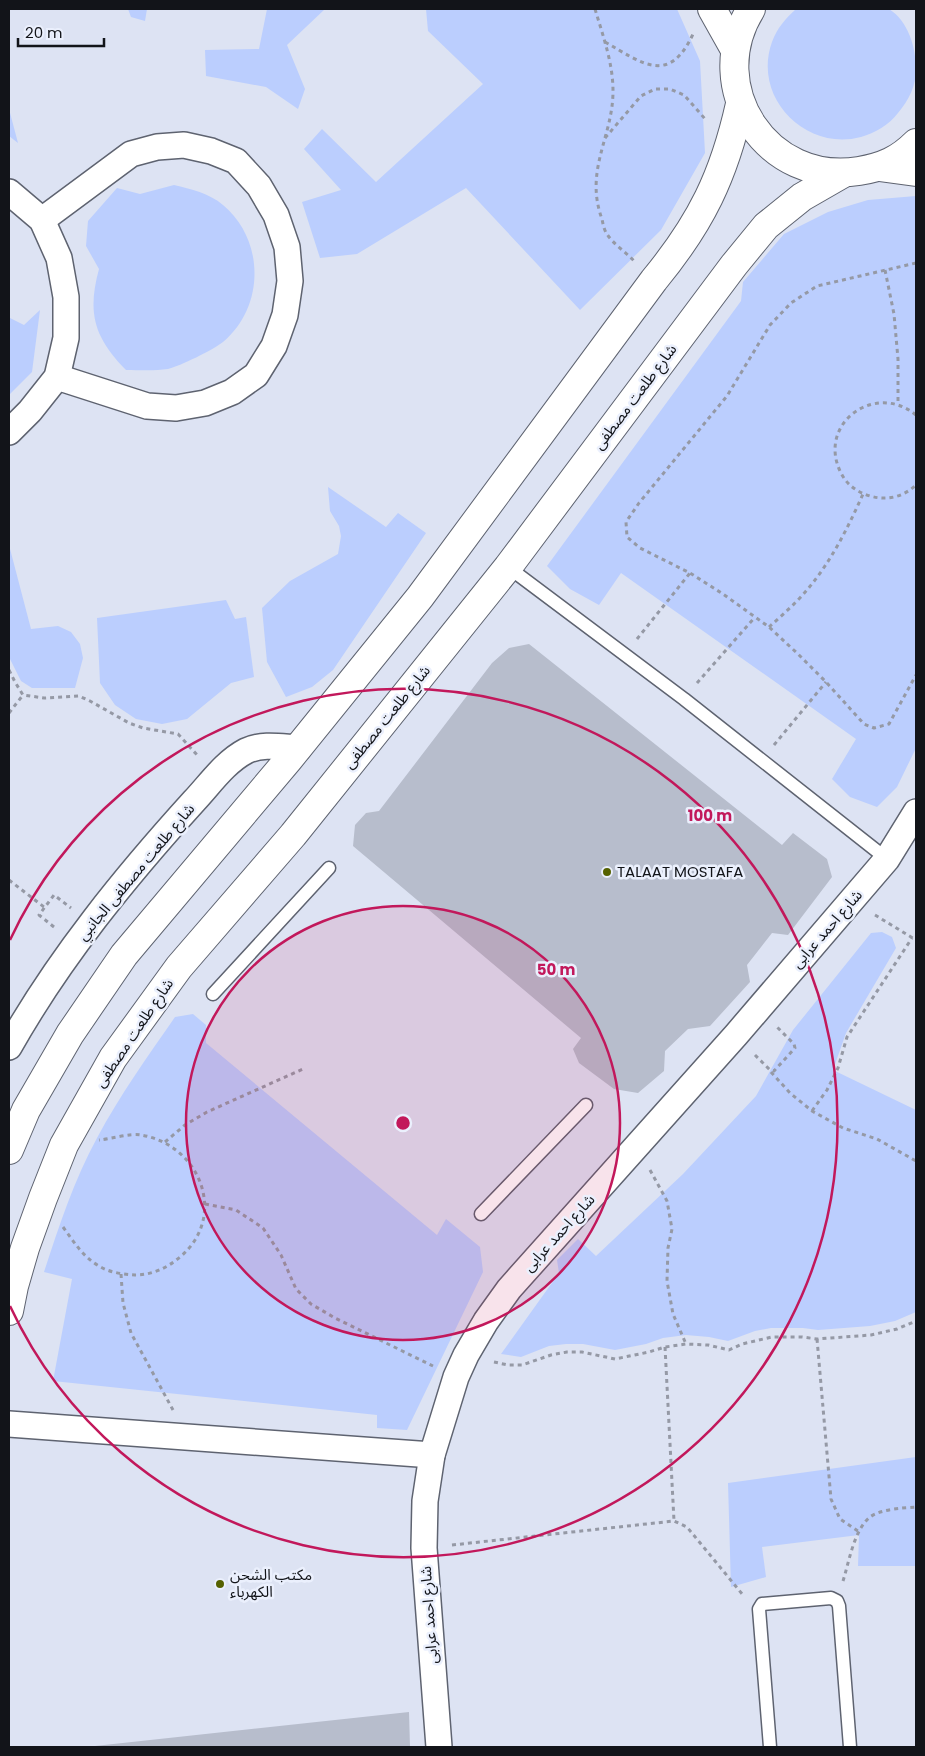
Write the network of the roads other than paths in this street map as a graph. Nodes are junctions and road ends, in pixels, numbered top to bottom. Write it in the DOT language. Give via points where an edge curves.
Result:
graph roads {
  1 [pos="751,9"];
  2 [pos="704,18"];
  3 [pos="735,50"];
  4 [pos="740,104"];
  5 [pos="916,143"];
  6 [pos="878,168"];
  7 [pos="916,172"];
  8 [pos="842,174"];
  9 [pos="9,192"];
  10 [pos="42,220"];
  11 [pos="57,377"];
  12 [pos="9,432"];
  13 [pos="508,567"];
  14 [pos="298,748"];
  15 [pos="916,812"];
  16 [pos="887,859"];
  17 [pos="329,868"];
  18 [pos="213,994"];
  19 [pos="9,1046"];
  20 [pos="586,1105"];
  21 [pos="9,1150"];
  22 [pos="480,1214"];
  23 [pos="9,1311"];
  24 [pos="9,1424"];
  25 [pos="432,1454"];
  26 [pos="439,1747"];
  27 [pos="770,1747"];
  28 [pos="850,1747"];
  1 -- 3 [label="street" via="742,22"];
  2 -- 3 [label="street"];
  3 -- 4 [label="street" via="734,77"];
  4 -- 8 [label="street" via="756,132 780,154 810,169"];
  4 -- 14 [label="street" via="716,185 678,251 420,596"];
  5 -- 6 [label="street" via="906,153"];
  6 -- 7 [label="street"];
  6 -- 8 [label="street"];
  8 -- 13 [label="street, شارع طلعت مصطفى" via="802,197 766,226"];
  9 -- 10 [label="street"];
  10 -- 11 [label="street" via="58,258 66,297 66,338"];
  10 -- 11 [label="street" via="131,154 157,147 184,145 210,150 236,161 260,186 276,215 287,247 290,281 285,314 274,346 256,375 232,392 205,403 176,408 147,406"];
  11 -- 12 [label="street"];
  13 -- 16 [label="lane" via="684,699"];
  13 -- 23 [label="street, شارع طلعت مصطفى" via="293,835 179,967 113,1058 64,1145 42,1198"];
  14 -- 19 [label="street, شارع طلعت مصطفى الجانبي" via="263,746 246,751 231,761 163,835 91,924 48,983"];
  14 -- 21 [label="street" via="124,955 70,1034 26,1110"];
  15 -- 16 [label="street, شارع احمد عرابى"];
  16 -- 25 [label="street, شارع احمد عرابى" via="736,1035 509,1289 466,1355"];
  17 -- 18 [label="lane"];
  20 -- 22 [label="lane"];
  24 -- 25 [label="street"];
  25 -- 26 [label="street, شارع احمد عرابى" via="425,1501 424,1548"];
  27 -- 28 [label="lane" via="759,1609 762,1604 831,1598 839,1606"];
}
